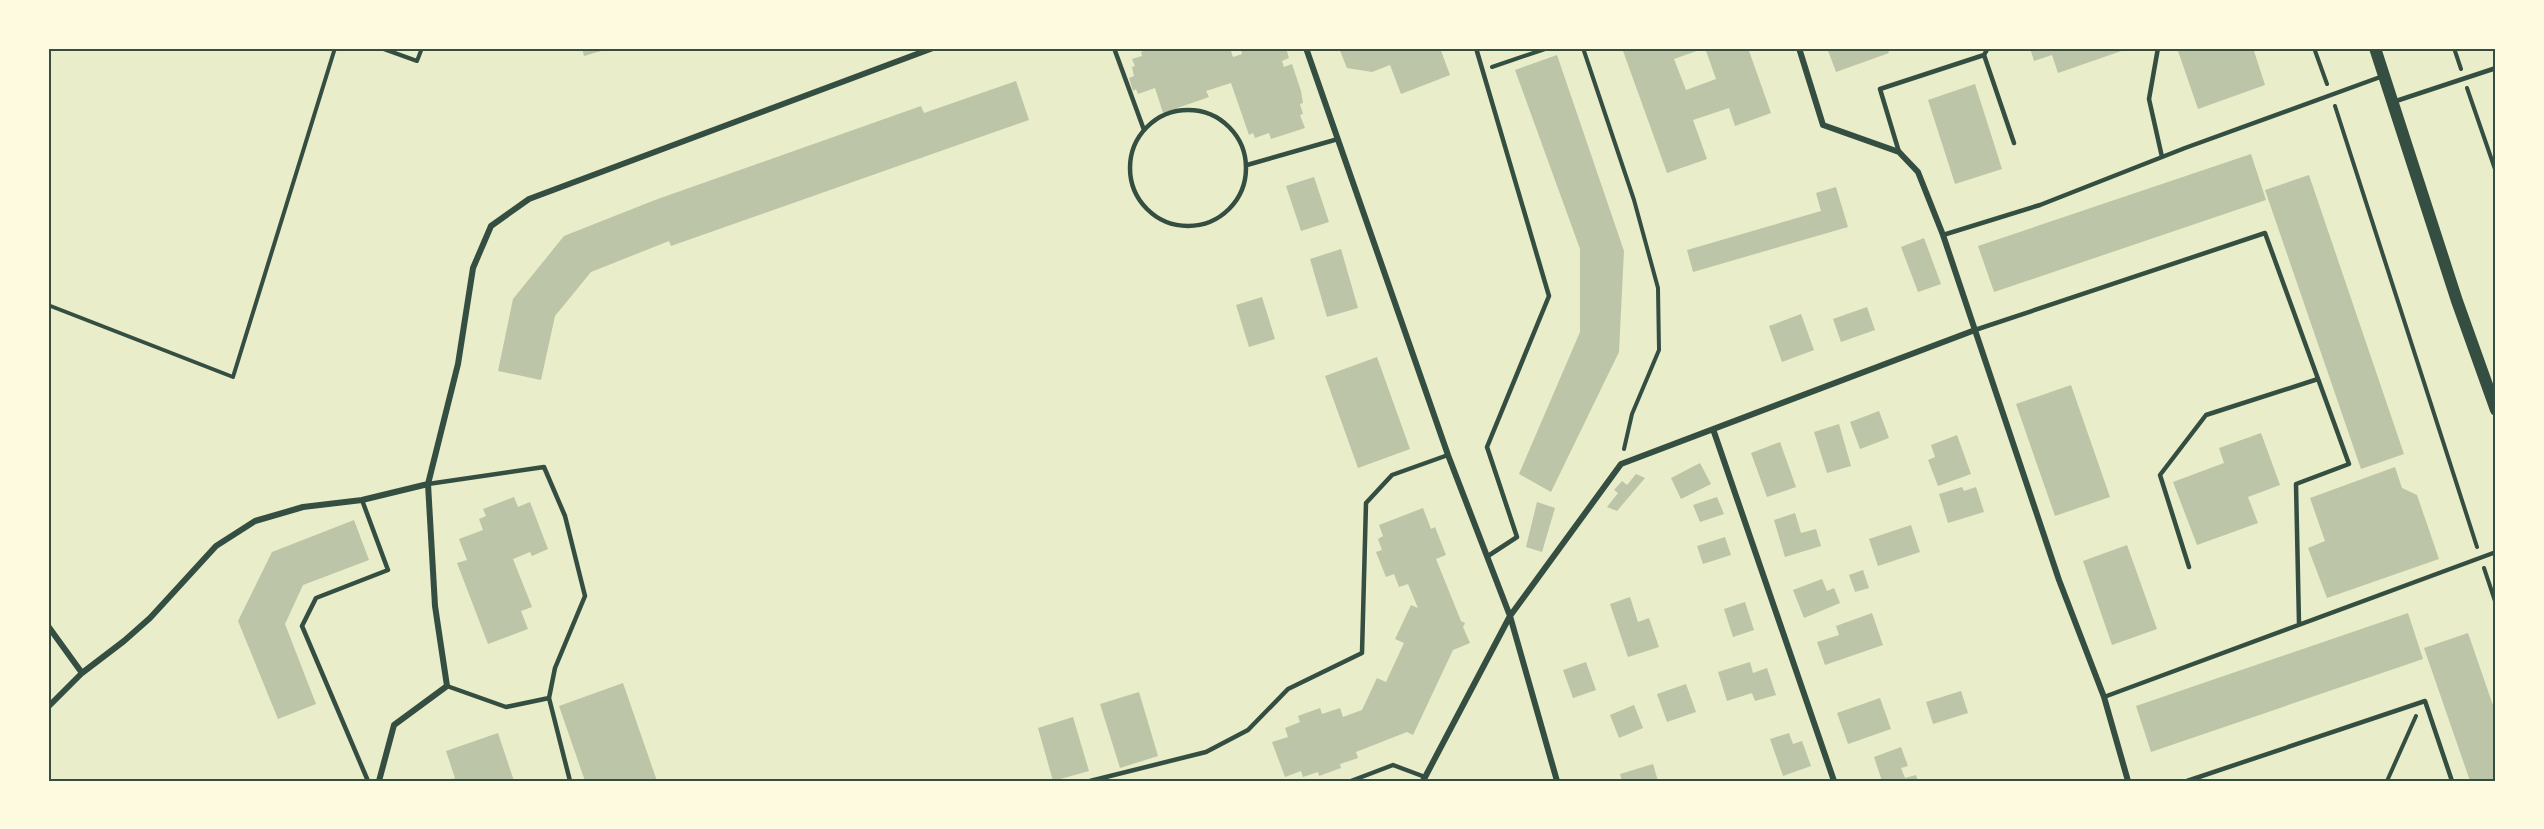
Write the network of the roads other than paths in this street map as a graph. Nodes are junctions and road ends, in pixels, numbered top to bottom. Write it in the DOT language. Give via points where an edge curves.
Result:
graph roads {
  1 [pos="933,48"];
  2 [pos="1114,48"];
  3 [pos="1306,48"];
  4 [pos="1476,48"];
  5 [pos="1799,48"];
  6 [pos="1988,48"];
  7 [pos="2158,48"];
  8 [pos="2375,48"];
  9 [pos="1984,55"];
  10 [pos="2496,68"];
  11 [pos="2384,76"];
  12 [pos="2392,102"];
  13 [pos="1144,130"];
  14 [pos="1338,139"];
  15 [pos="2014,143"];
  16 [pos="1899,152"];
  17 [pos="2162,157"];
  18 [pos="1247,165"];
  19 [pos="1943,235"];
  20 [pos="1975,330"];
  21 [pos="2318,379"];
  22 [pos="2496,410"];
  23 [pos="1713,429"];
  24 [pos="1449,455"];
  25 [pos="428,484"];
  26 [pos="362,500"];
  27 [pos="2496,552"];
  28 [pos="1488,556"];
  29 [pos="2189,567"];
  30 [pos="1510,616"];
  31 [pos="2299,623"];
  32 [pos="48,626"];
  33 [pos="82,673"];
  34 [pos="447,686"];
  35 [pos="2104,697"];
  36 [pos="549,698"];
  37 [pos="48,707"];
  38 [pos="1424,779"];
  39 [pos="368,781"];
  40 [pos="379,781"];
  41 [pos="570,781"];
  42 [pos="1090,781"];
  43 [pos="1351,781"];
  44 [pos="1557,781"];
  45 [pos="1834,781"];
  46 [pos="2128,781"];
  47 [pos="2187,781"];
  48 [pos="2452,781"];
  1 -- 25 [label="street" via="529,199 491,226 473,268 458,364"];
  2 -- 13 [label="lane"];
  3 -- 14 [label="street"];
  4 -- 28 [label="lane" via="1549,296 1487,447 1517,537"];
  5 -- 16 [label="street" via="1823,125"];
  6 -- 9 [label="lane"];
  7 -- 17 [label="lane" via="2149,99"];
  8 -- 11 [label="main road"];
  9 -- 15 [label="lane"];
  9 -- 16 [label="lane" via="1880,90"];
  10 -- 12 [label="lane"];
  11 -- 12 [label="main road"];
  11 -- 17 [label="lane"];
  12 -- 22 [label="main road"];
  13 -- 18 [label="lane" via="1160,117 1200,111 1231,128 1242,145"];
  13 -- 18 [label="lane" via="1134,147 1130,167 1133,187 1143,205 1166,222 1185,226 1205,224 1224,215 1239,197"];
  14 -- 18 [label="lane"];
  14 -- 24 [label="street"];
  16 -- 19 [label="street" via="1918,172"];
  17 -- 19 [label="lane" via="2040,206"];
  19 -- 20 [label="street"];
  20 -- 21 [label="lane" via="2265,233"];
  20 -- 23 [label="street"];
  20 -- 35 [label="street" via="2059,580"];
  21 -- 29 [label="lane" via="2206,415 2160,475"];
  21 -- 31 [label="lane" via="2349,464 2296,484"];
  23 -- 30 [label="street" via="1621,464"];
  23 -- 45 [label="street"];
  24 -- 28 [label="street"];
  24 -- 42 [label="lane" via="1392,475 1366,503 1362,653 1288,688 1248,730 1206,752"];
  25 -- 26 [label="street"];
  25 -- 34 [label="street" via="435,606"];
  25 -- 36 [label="lane" via="544,466 565,516 585,596 555,668"];
  26 -- 33 [label="street" via="303,507 255,521 216,546 150,618"];
  26 -- 39 [label="lane" via="388,570 316,598 302,626"];
  27 -- 31 [label="lane"];
  28 -- 30 [label="street"];
  30 -- 38 [label="street"];
  30 -- 44 [label="street"];
  31 -- 35 [label="lane"];
  32 -- 33 [label="street"];
  33 -- 37 [label="street"];
  34 -- 36 [label="lane" via="506,707"];
  34 -- 40 [label="street" via="394,725"];
  35 -- 46 [label="street"];
  36 -- 41 [label="lane"];
  38 -- 43 [label="lane" via="1393,765"];
  47 -- 48 [label="lane" via="2424,701"];
}
